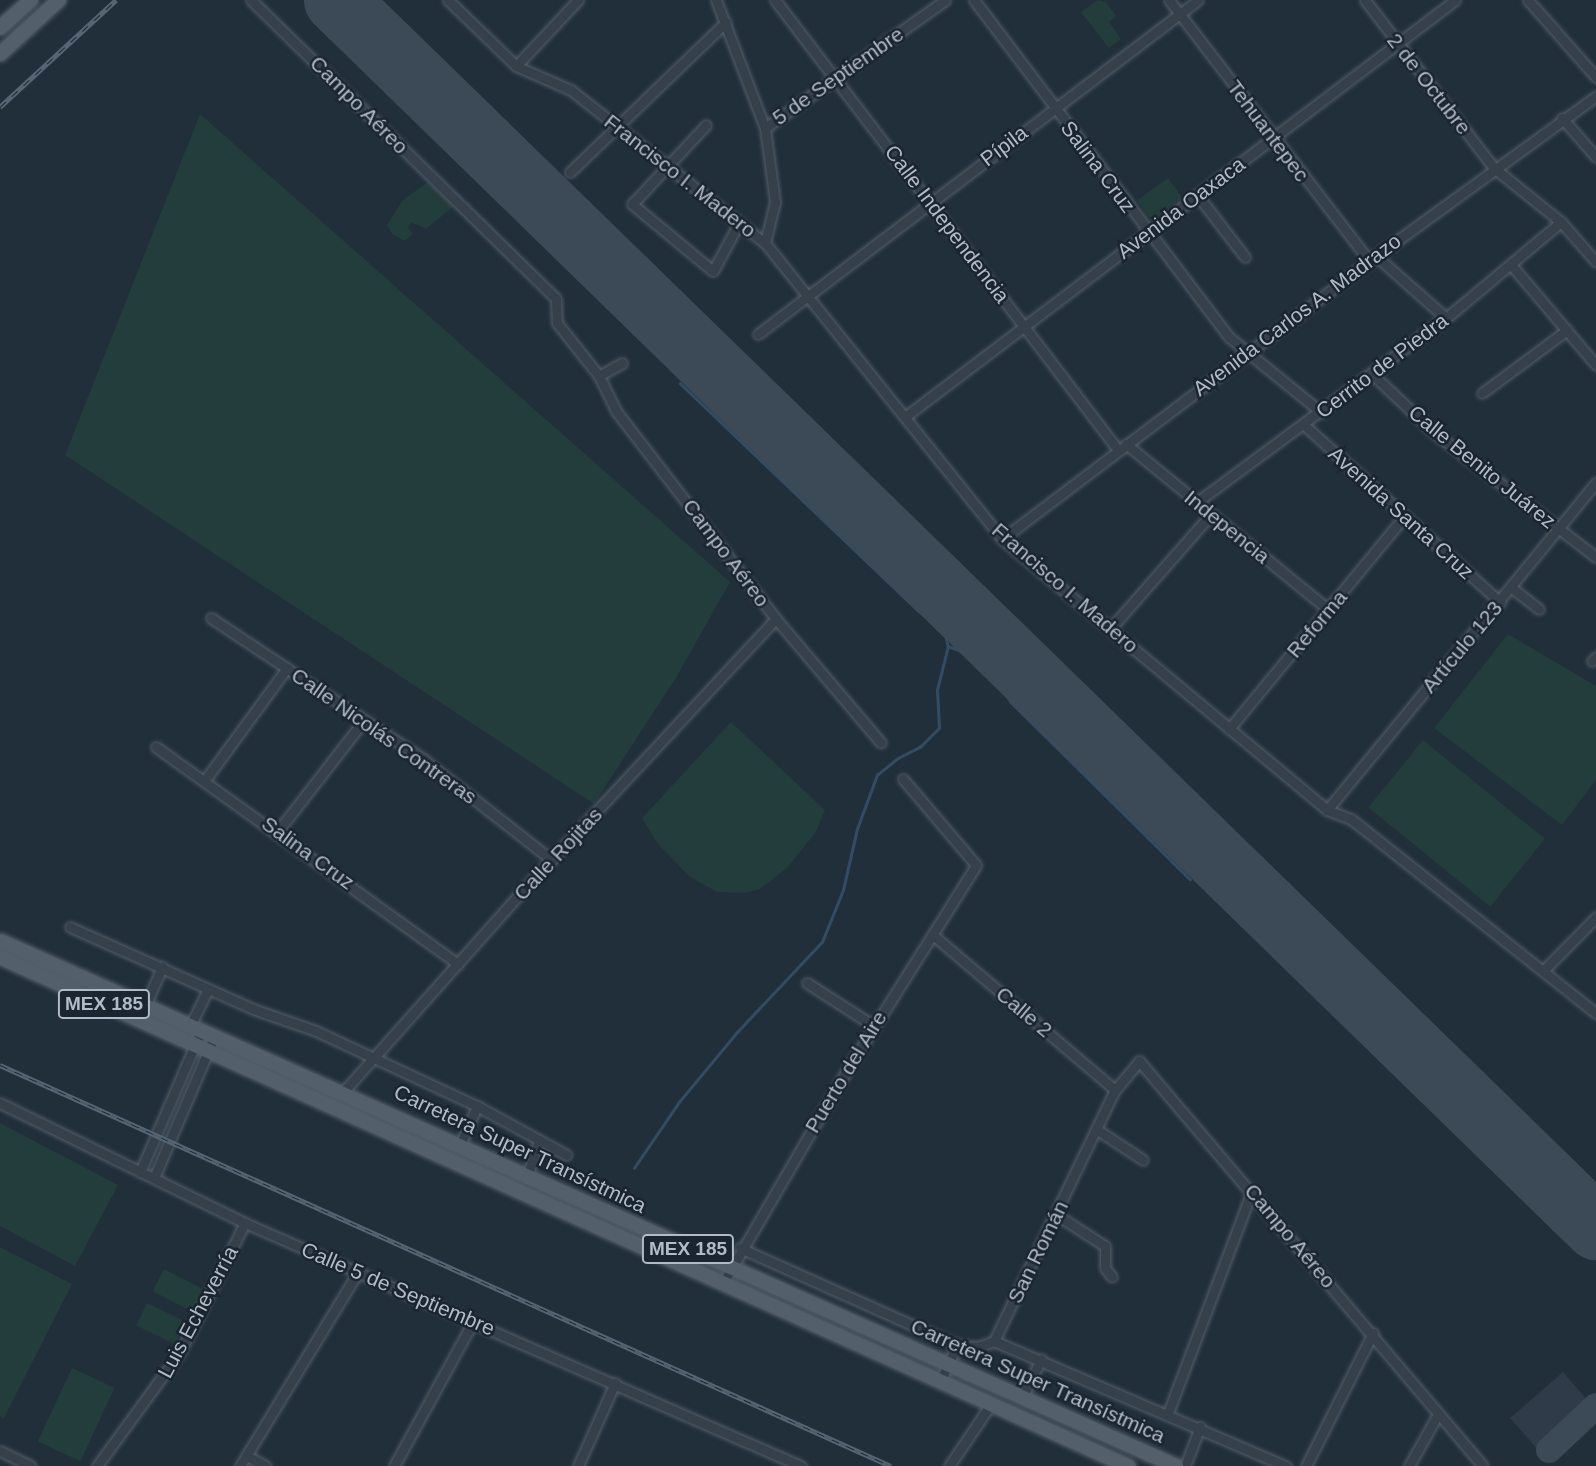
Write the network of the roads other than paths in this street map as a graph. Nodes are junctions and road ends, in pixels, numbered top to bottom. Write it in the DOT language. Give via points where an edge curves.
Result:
graph roads {
  1 [pos="31,0"];
  2 [pos="59,0"];
  3 [pos="251,0"];
  4 [pos="448,0"];
  5 [pos="579,0"];
  6 [pos="716,0"];
  7 [pos="775,0"];
  8 [pos="945,0"];
  9 [pos="974,0"];
  10 [pos="1169,0"];
  11 [pos="1198,0"];
  12 [pos="1365,0"];
  13 [pos="1455,0"];
  14 [pos="1528,0"];
  15 [pos="1180,14"];
  16 [pos="726,22"];
  17 [pos="0,29"];
  18 [pos="1397,44"];
  19 [pos="0,54"];
  20 [pos="516,66"];
  21 [pos="1596,77"];
  22 [pos="837,79"];
  23 [pos="1596,96"];
  24 [pos="1054,108"];
  25 [pos="1562,118"];
  26 [pos="706,125"];
  27 [pos="616,126"];
  28 [pos="765,128"];
  29 [pos="1273,139"];
  30 [pos="1596,157"];
  31 [pos="665,167"];
  32 [pos="1494,168"];
  33 [pos="570,172"];
  34 [pos="1198,196"];
  35 [pos="930,202"];
  36 [pos="1562,222"];
  37 [pos="739,223"];
  38 [pos="1147,233"];
  39 [pos="765,243"];
  40 [pos="1245,257"];
  41 [pos="1372,258"];
  42 [pos="1596,262"];
  43 [pos="1512,266"];
  44 [pos="811,294"];
  45 [pos="1446,318"];
  46 [pos="1025,326"];
  47 [pos="1567,330"];
  48 [pos="758,334"];
  49 [pos="1247,352"];
  50 [pos="622,363"];
  51 [pos="1596,365"];
  52 [pos="1372,374"];
  53 [pos="599,376"];
  54 [pos="1482,393"];
  55 [pos="1321,412"];
  56 [pos="906,416"];
  57 [pos="1303,424"];
  58 [pos="1122,447"];
  59 [pos="1596,482"];
  60 [pos="1196,502"];
  61 [pos="1211,514"];
  62 [pos="1403,518"];
  63 [pos="1557,528"];
  64 [pos="1002,539"];
  65 [pos="1596,557"];
  66 [pos="1512,587"];
  67 [pos="1500,602"];
  68 [pos="1539,609"];
  69 [pos="1329,610"];
  70 [pos="211,618"];
  71 [pos="776,620"];
  72 [pos="1110,629"];
  73 [pos="287,668"];
  74 [pos="364,720"];
  75 [pos="1229,729"];
  76 [pos="881,743"];
  77 [pos="156,747"];
  78 [pos="904,779"];
  79 [pos="205,780"];
  80 [pos="1327,810"];
  81 [pos="278,831"];
  82 [pos="552,860"];
  83 [pos="1596,917"];
  84 [pos="70,927"];
  85 [pos="933,935"];
  86 [pos="0,941"];
  87 [pos="0,957"];
  88 [pos="458,964"];
  89 [pos="162,967"];
  90 [pos="1543,971"];
  91 [pos="807,983"];
  92 [pos="208,989"];
  93 [pos="145,1006"];
  94 [pos="1596,1013"];
  95 [pos="874,1026"];
  96 [pos="203,1029"];
  97 [pos="202,1048"];
  98 [pos="374,1060"];
  99 [pos="1139,1061"];
  100 [pos="1115,1090"];
  101 [pos="344,1091"];
  102 [pos="0,1103"];
  103 [pos="477,1105"];
  104 [pos="1096,1129"];
  105 [pos="539,1140"];
  106 [pos="460,1145"];
  107 [pos="567,1155"];
  108 [pos="1143,1160"];
  109 [pos="140,1172"];
  110 [pos="527,1177"];
  111 [pos="154,1178"];
  112 [pos="1252,1191"];
  113 [pos="1057,1215"];
  114 [pos="245,1223"];
  115 [pos="740,1248"];
  116 [pos="730,1267"];
  117 [pos="358,1272"];
  118 [pos="1112,1277"];
  119 [pos="723,1283"];
  120 [pos="473,1322"];
  121 [pos="1373,1333"];
  122 [pos="994,1341"];
  123 [pos="957,1345"];
  124 [pos="1041,1359"];
  125 [pos="948,1364"];
  126 [pos="940,1382"];
  127 [pos="615,1383"];
  128 [pos="1023,1396"];
  129 [pos="991,1405"];
  130 [pos="1168,1413"];
  131 [pos="1438,1414"];
  132 [pos="1200,1427"];
  133 [pos="0,1451"];
  134 [pos="247,1456"];
  135 [pos="31,1466"];
  136 [pos="97,1466"];
  137 [pos="240,1466"];
  138 [pos="266,1466"];
  139 [pos="394,1466"];
  140 [pos="578,1466"];
  141 [pos="801,1466"];
  142 [pos="949,1466"];
  143 [pos="1128,1466"];
  144 [pos="1176,1466"];
  145 [pos="1185,1466"];
  146 [pos="1286,1466"];
  147 [pos="1306,1466"];
  148 [pos="1409,1466"];
  149 [pos="1483,1466"];
  1 -- 17 [label="main road"];
  2 -- 19 [label="main road"];
  3 -- 53 [label="street, Campo Aéreo" via="556,299 557,323"];
  4 -- 20 [label="street"];
  5 -- 20 [label="street"];
  6 -- 16 [label="street"];
  7 -- 22 [label="street, Calle Independencia"];
  8 -- 22 [label="street, 5 de Septiembre"];
  9 -- 24 [label="street, Salina Cruz"];
  10 -- 15 [label="street, Tehuantepec"];
  11 -- 15 [label="street, Pípila"];
  12 -- 18 [label="street, 2 de Octubre"];
  13 -- 18 [label="street, Avenida Oaxaca"];
  14 -- 21 [label="street"];
  15 -- 24 [label="street, Pípila"];
  15 -- 29 [label="street, Tehuantepec"];
  16 -- 27 [label="street"];
  16 -- 28 [label="street"];
  18 -- 29 [label="street, Avenida Oaxaca"];
  18 -- 32 [label="street, 2 de Octubre"];
  20 -- 27 [label="street, Francisco I. Madero" via="559,82"];
  22 -- 28 [label="street, 5 de Septiembre"];
  22 -- 35 [label="street, Calle Independencia"];
  23 -- 25 [label="street, Avenida Carlos A. Madrazo"];
  24 -- 35 [label="street, Pípila"];
  24 -- 38 [label="street, Salina Cruz"];
  25 -- 30 [label="street"];
  25 -- 32 [label="street, Avenida Carlos A. Madrazo"];
  26 -- 31 [label="street"];
  27 -- 31 [label="street, Francisco I. Madero"];
  27 -- 33 [label="street"];
  28 -- 39 [label="street" via="775,202"];
  29 -- 34 [label="street, Avenida Oaxaca"];
  29 -- 41 [label="street, Tehuantepec"];
  31 -- 37 [label="street, Francisco I. Madero"];
  31 -- 37 [label="street" via="632,204 709,270 716,270"];
  32 -- 36 [label="street, 2 de Octubre"];
  32 -- 41 [label="street, Avenida Carlos A. Madrazo"];
  34 -- 38 [label="street, Avenida Oaxaca"];
  34 -- 40 [label="street"];
  35 -- 44 [label="street, Pípila"];
  35 -- 46 [label="street, Calle Independencia"];
  36 -- 42 [label="street, 2 de Octubre"];
  36 -- 43 [label="street, Cerrito de Piedra"];
  37 -- 39 [label="street, Francisco I. Madero"];
  38 -- 46 [label="street, Avenida Oaxaca"];
  38 -- 49 [label="street, Salina Cruz" via="1229,337"];
  39 -- 44 [label="street, Francisco I. Madero"];
  41 -- 45 [label="street, Tehuantepec"];
  41 -- 49 [label="street, Avenida Carlos A. Madrazo"];
  43 -- 45 [label="street, Cerrito de Piedra"];
  43 -- 47 [label="street"];
  44 -- 48 [label="street, Pípila"];
  44 -- 56 [label="street, Francisco I. Madero"];
  45 -- 52 [label="street, Cerrito de Piedra"];
  46 -- 56 [label="street, Avenida Oaxaca"];
  46 -- 58 [label="street, Calle Independencia"];
  47 -- 51 [label="street"];
  47 -- 54 [label="street"];
  49 -- 55 [label="street, Salina Cruz"];
  49 -- 58 [label="street, Avenida Carlos A. Madrazo"];
  50 -- 53 [label="street"];
  52 -- 55 [label="street, Cerrito de Piedra"];
  52 -- 63 [label="street, Calle Benito Juárez" via="1436,433"];
  53 -- 71 [label="street, Campo Aéreo" via="616,411"];
  55 -- 57 [label="street, Cerrito de Piedra"];
  56 -- 64 [label="street, Francisco I. Madero"];
  57 -- 60 [label="street, Cerrito de Piedra"];
  57 -- 62 [label="street, Avenida Santa Cruz"];
  58 -- 60 [label="street, Indepencia"];
  58 -- 64 [label="street, Avenida Carlos A. Madrazo"];
  59 -- 63 [label="street, Artículo 123"];
  60 -- 61 [label="street, Indepencia"];
  61 -- 69 [label="street, Indepencia"];
  61 -- 72 [label="street"];
  62 -- 67 [label="street, Avenida Santa Cruz"];
  62 -- 69 [label="street, Reforma"];
  63 -- 65 [label="street, Calle Benito Juárez"];
  63 -- 66 [label="street, Artículo 123"];
  64 -- 72 [label="street, Francisco I. Madero"];
  66 -- 67 [label="street, Artículo 123"];
  66 -- 68 [label="street"];
  67 -- 80 [label="street, Artículo 123"];
  69 -- 75 [label="street, Reforma"];
  70 -- 73 [label="street, Calle Nicolás Contreras"];
  71 -- 76 [label="street, Campo Aéreo"];
  71 -- 82 [label="street, Calle Rojitas"];
  72 -- 75 [label="street, Francisco I. Madero"];
  73 -- 74 [label="street, Calle Nicolás Contreras"];
  73 -- 79 [label="street"];
  74 -- 81 [label="street"];
  74 -- 82 [label="street, Calle Nicolás Contreras" via="423,759"];
  75 -- 80 [label="street, Francisco I. Madero"];
  77 -- 79 [label="street, Salina Cruz"];
  78 -- 85 [label="street, Puerto del Aire" via="976,865"];
  79 -- 81 [label="street, Salina Cruz"];
  80 -- 90 [label="street, Francisco I. Madero" via="1351,819"];
  81 -- 88 [label="street, Salina Cruz"];
  82 -- 88 [label="street, Calle Rojitas"];
  83 -- 90 [label="street"];
  84 -- 89 [label="street"];
  85 -- 95 [label="street, Puerto del Aire"];
  85 -- 100 [label="street, Calle 2"];
  86 -- 93 [label="main road, Carretera Super Transístmica / MEX 185"];
  87 -- 97 [label="main road, MEX 185"];
  88 -- 98 [label="street, Calle Rojitas"];
  89 -- 92 [label="street"];
  89 -- 93 [label="street"];
  90 -- 94 [label="street, Francisco I. Madero"];
  91 -- 95 [label="street"];
  92 -- 96 [label="street"];
  92 -- 98 [label="street"];
  93 -- 96 [label="main road, Carretera Super Transístmica / MEX 185"];
  95 -- 115 [label="street, Puerto del Aire"];
  96 -- 97 [label="street"];
  96 -- 97 [label="street"];
  96 -- 101 [label="main road, Carretera Super Transístmica / MEX 185"];
  97 -- 109 [label="street"];
  97 -- 111 [label="street"];
  97 -- 119 [label="main road, Carretera Super Transístmica / MEX 185"];
  98 -- 101 [label="street, Calle Rojitas"];
  98 -- 103 [label="street"];
  99 -- 100 [label="street, San Román"];
  99 -- 112 [label="street, Campo Aéreo"];
  100 -- 104 [label="street, San Román"];
  101 -- 106 [label="main road, Carretera Super Transístmica / MEX 185"];
  102 -- 109 [label="street, Calle 5 de Septiembre"];
  103 -- 105 [label="street"];
  103 -- 106 [label="street"];
  104 -- 108 [label="street"];
  104 -- 113 [label="street, San Román"];
  105 -- 107 [label="street"];
  105 -- 110 [label="street"];
  106 -- 110 [label="main road, Carretera Super Transístmica / MEX 185"];
  109 -- 111 [label="street, Calle 5 de Septiembre"];
  110 -- 116 [label="main road, Carretera Super Transístmica / MEX 185"];
  111 -- 114 [label="street, Calle 5 de Septiembre"];
  112 -- 121 [label="street, Campo Aéreo"];
  112 -- 130 [label="street"];
  113 -- 118 [label="street" via="1105,1246 1105,1268"];
  113 -- 122 [label="street, San Román"];
  114 -- 117 [label="street, Calle 5 de Septiembre"];
  114 -- 136 [label="street, Luis Echeverría" via="180,1352"];
  115 -- 116 [label="street, Puerto del Aire"];
  115 -- 123 [label="street"];
  116 -- 119 [label="street, Puerto del Aire"];
  116 -- 125 [label="main road, Carretera Super Transístmica / MEX 185"];
  117 -- 120 [label="street, Calle 5 de Septiembre"];
  117 -- 134 [label="street"];
  119 -- 126 [label="main road, Carretera Super Transístmica / MEX 185"];
  120 -- 127 [label="street, Calle 5 de Septiembre"];
  120 -- 139 [label="street"];
  121 -- 131 [label="street, Campo Aéreo"];
  121 -- 147 [label="street"];
  122 -- 123 [label="street" via="977,1348"];
  122 -- 124 [label="street"];
  123 -- 125 [label="street"];
  124 -- 128 [label="street"];
  124 -- 130 [label="street"];
  125 -- 126 [label="street"];
  125 -- 128 [label="main road, Carretera Super Transístmica / MEX 185"];
  126 -- 129 [label="main road, Carretera Super Transístmica / MEX 185"];
  127 -- 140 [label="street"];
  127 -- 141 [label="street, Calle 5 de Septiembre"];
  128 -- 144 [label="main road, Carretera Super Transístmica / MEX 185"];
  129 -- 142 [label="street"];
  129 -- 143 [label="main road, Carretera Super Transístmica / MEX 185"];
  130 -- 132 [label="street"];
  131 -- 148 [label="street"];
  131 -- 149 [label="street, Campo Aéreo"];
  132 -- 145 [label="street"];
  132 -- 146 [label="street"];
  133 -- 135 [label="street"];
  134 -- 137 [label="street"];
  134 -- 138 [label="street"];
}
